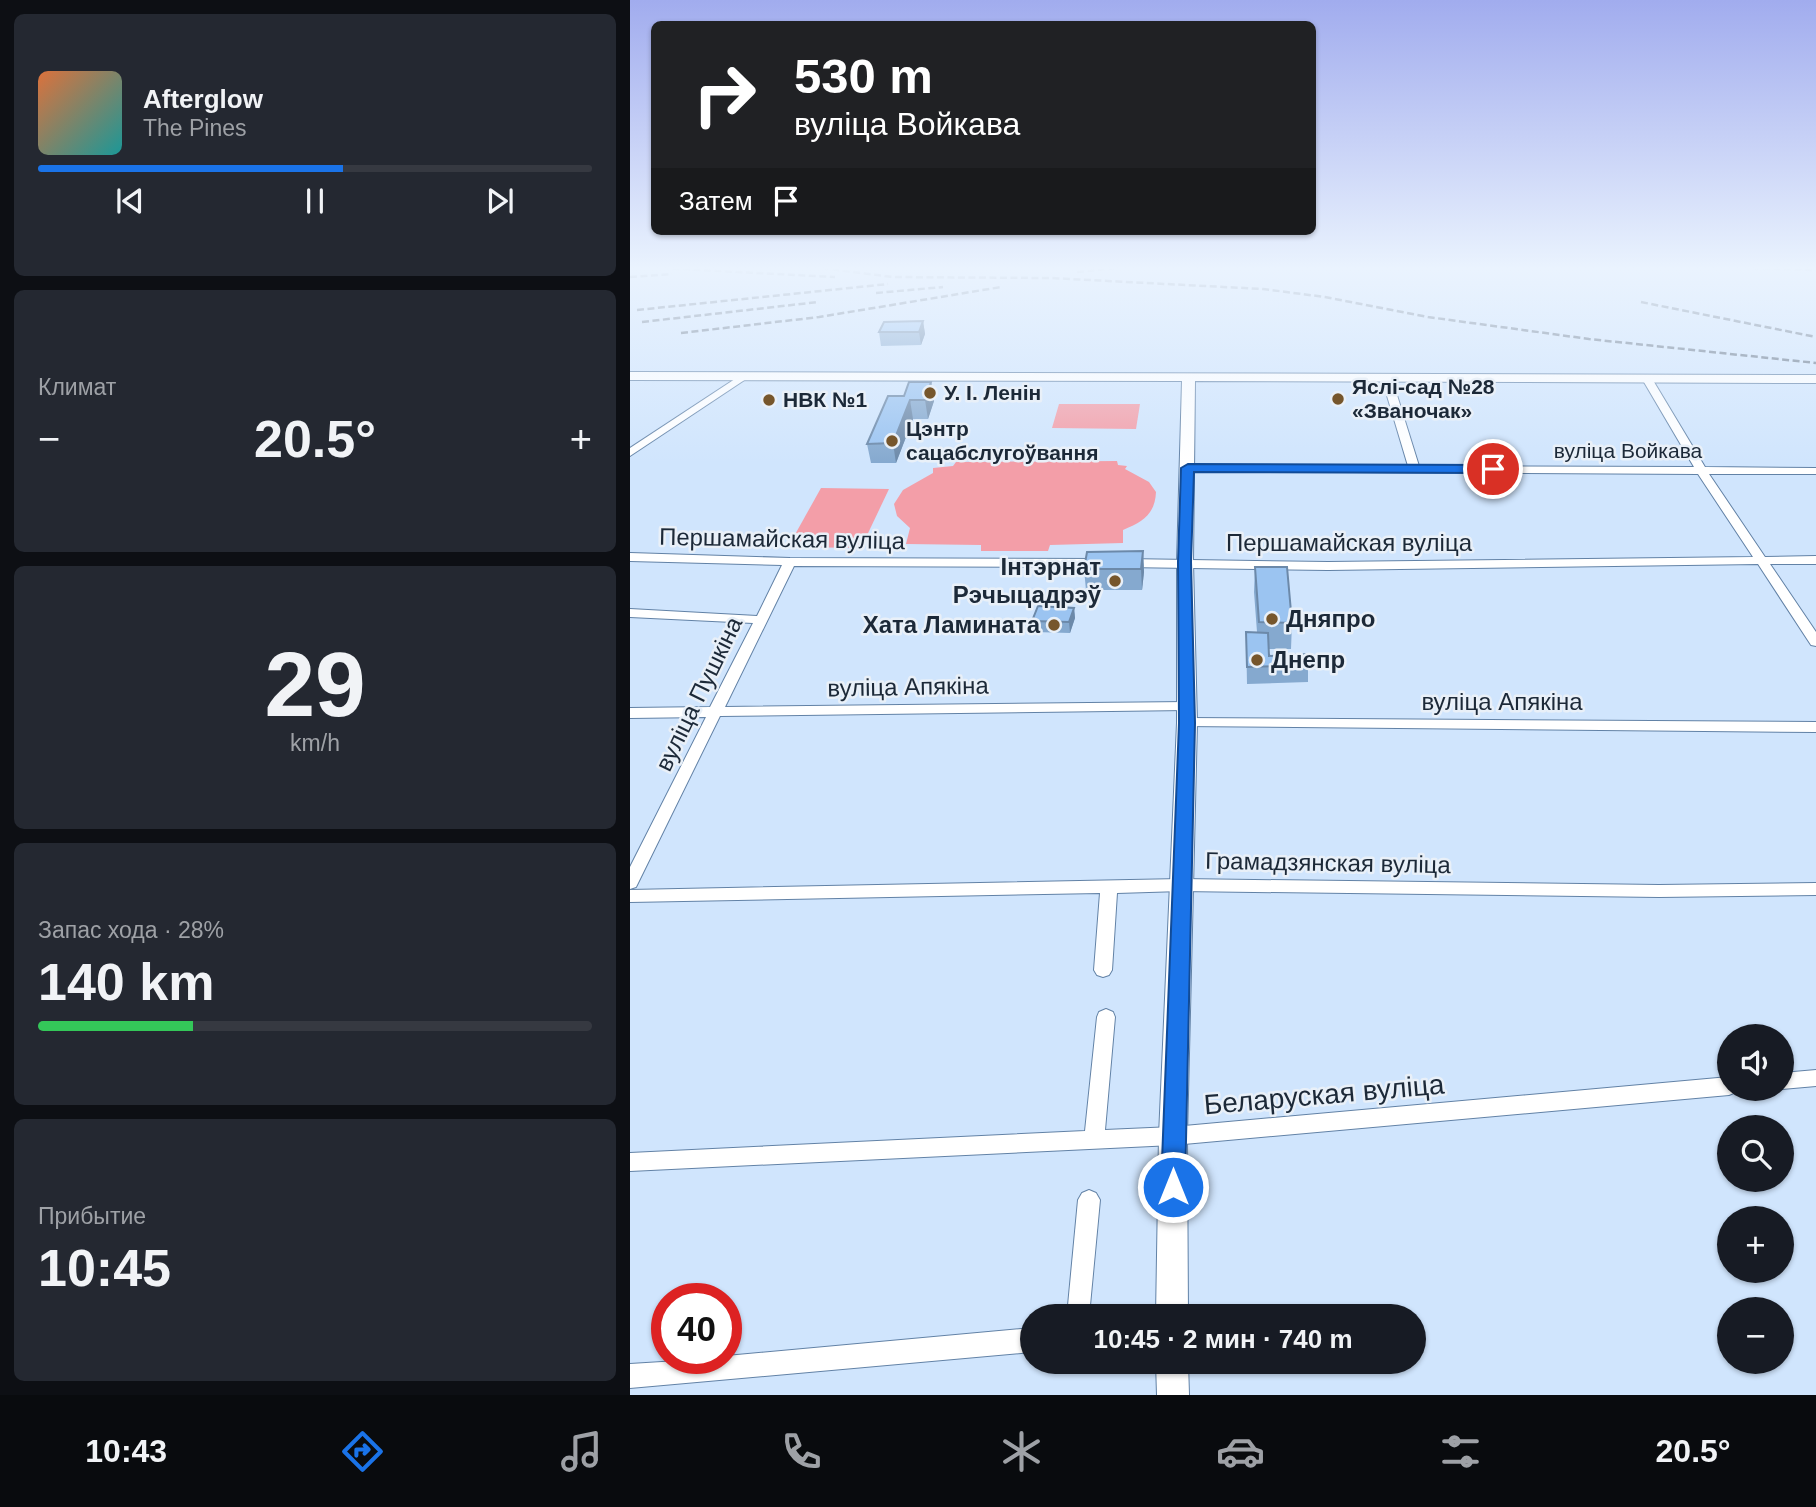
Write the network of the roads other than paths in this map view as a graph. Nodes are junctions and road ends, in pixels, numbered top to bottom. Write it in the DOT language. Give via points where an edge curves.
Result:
graph roads {
  1 [pos="630,376"];
  2 [pos="744,377"];
  3 [pos="1189,377"];
  4 [pos="1646,377"];
  5 [pos="1387,379"];
  6 [pos="1816,379"];
  7 [pos="630,453"];
  8 [pos="1188,468"];
  9 [pos="1414,468"];
  10 [pos="1702,471"];
  11 [pos="1816,471"];
  12 [pos="630,557"];
  13 [pos="1816,559"];
  14 [pos="1760,561"];
  15 [pos="790,562"];
  16 [pos="1185,562"];
  17 [pos="630,613"];
  18 [pos="761,620"];
  19 [pos="1816,642"];
  20 [pos="715,712"];
  21 [pos="630,713"];
  22 [pos="1187,714"];
  23 [pos="1816,727"];
  24 [pos="630,883"];
  25 [pos="1181,885"];
  26 [pos="1109,887"];
  27 [pos="1816,889"];
  28 [pos="630,896"];
  29 [pos="1103,970"];
  30 [pos="1106,1017"];
  31 [pos="1816,1078"];
  32 [pos="1794,1080"];
  33 [pos="1717,1087"];
  34 [pos="1173,1136"];
  35 [pos="1094,1140"];
  36 [pos="630,1162"];
  37 [pos="1088,1200"];
  38 [pos="1079,1304"];
  39 [pos="1172,1304"];
  40 [pos="1020,1341"];
  41 [pos="1172,1374"];
  42 [pos="630,1376"];
  43 [pos="1173,1395"];
  1 -- 2 [label="street"];
  2 -- 3 [label="street"];
  2 -- 7 [label="street"];
  3 -- 5 [label="street"];
  3 -- 8 [label="street"];
  4 -- 5 [label="street"];
  4 -- 6 [label="street"];
  4 -- 10 [label="street"];
  5 -- 9 [label="street"];
  8 -- 9 [label="street, вуліца Войкава"];
  8 -- 16 [label="street"];
  9 -- 10 [label="street, вуліца Войкава"];
  10 -- 11 [label="street, вуліца Войкава"];
  10 -- 14 [label="street"];
  12 -- 15 [label="street, Першамайская вуліца"];
  13 -- 14 [label="street, Першамайская вуліца"];
  14 -- 16 [label="street, Першамайская вуліца" via="1328,566"];
  14 -- 19 [label="street"];
  15 -- 16 [label="street, Першамайская вуліца"];
  15 -- 18 [label="street, вуліца Пушкіна"];
  16 -- 22 [label="street"];
  17 -- 18 [label="street"];
  18 -- 20 [label="street, вуліца Пушкіна"];
  20 -- 21 [label="street, вуліца Апякіна"];
  20 -- 22 [label="street, вуліца Апякіна"];
  20 -- 24 [label="street, вуліца Пушкіна"];
  22 -- 23 [label="street, вуліца Апякіна"];
  22 -- 25 [label="street"];
  25 -- 26 [label="street, Грамадзянская вуліца"];
  25 -- 27 [label="street, Грамадзянская вуліца"];
  25 -- 34 [label="street"];
  26 -- 28 [label="street, Грамадзянская вуліца"];
  26 -- 29 [label="street"];
  30 -- 35 [label="street"];
  31 -- 32 [label="street"];
  33 -- 34 [label="street, Беларуская вуліца"];
  34 -- 35 [label="street, Беларуская вуліца"];
  34 -- 39 [label="street"];
  35 -- 36 [label="street, Беларуская вуліца"];
  37 -- 38 [label="street"];
  40 -- 42 [label="street"];
  41 -- 43 [label="street"];
}
